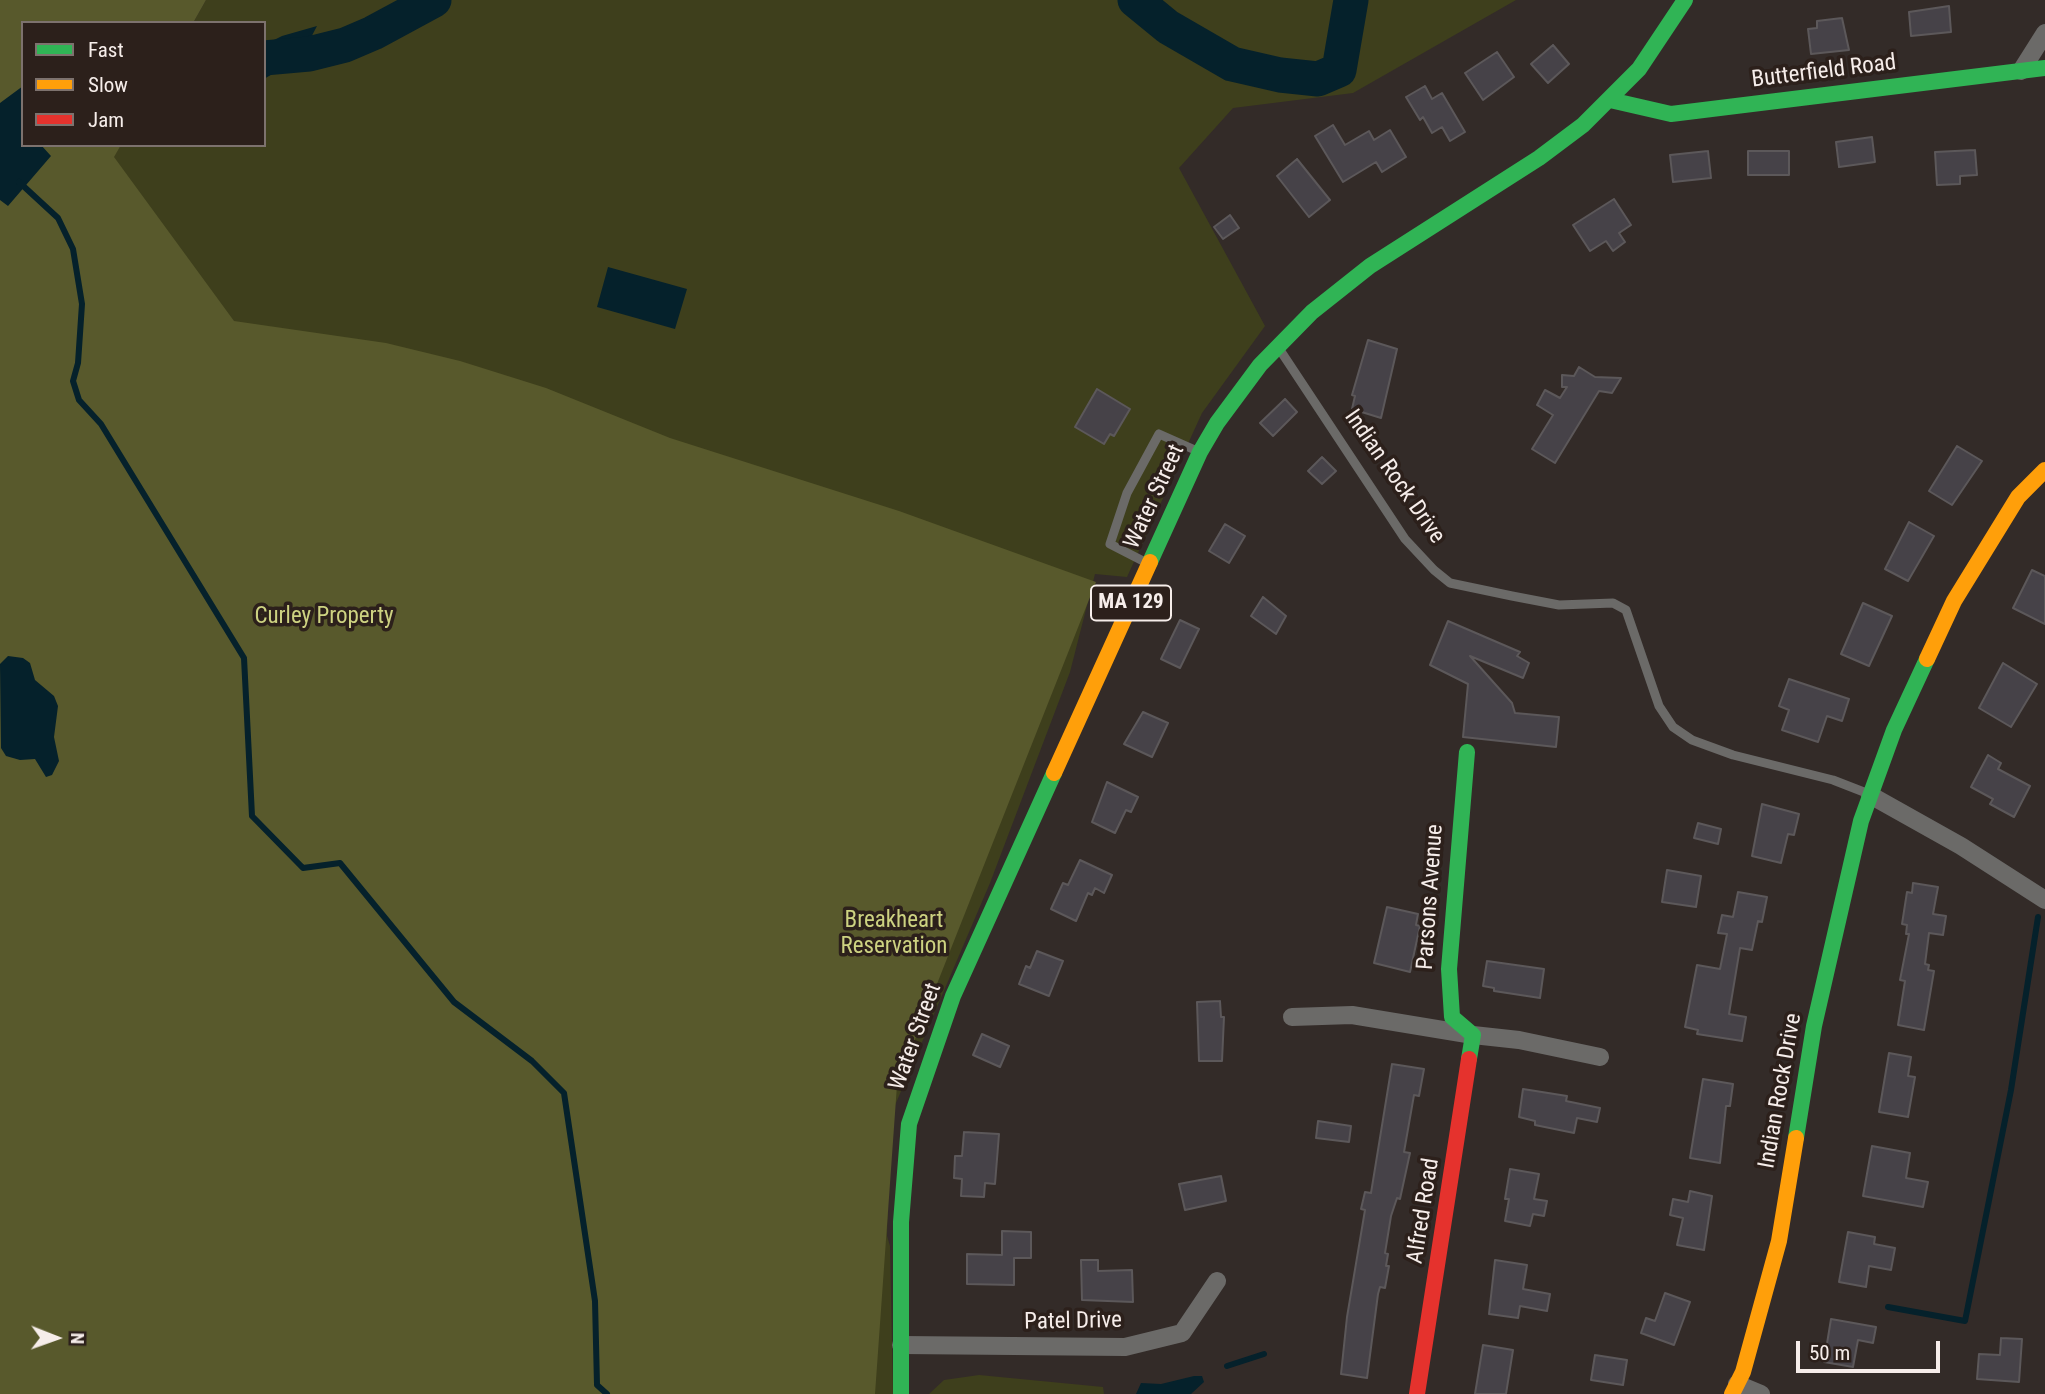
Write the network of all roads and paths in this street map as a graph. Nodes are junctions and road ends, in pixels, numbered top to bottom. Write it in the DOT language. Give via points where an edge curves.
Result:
graph roads {
  1 [pos="1685,0"];
  2 [pos="2045,33"];
  3 [pos="2045,68"];
  4 [pos="2021,71"];
  5 [pos="1610,100"];
  6 [pos="1277,346"];
  7 [pos="1200,452"];
  8 [pos="2045,470"];
  9 [pos="1148,564"];
  10 [pos="1467,752"];
  11 [pos="1870,794"];
  12 [pos="2045,901"];
  13 [pos="1292,1017"];
  14 [pos="1473,1035"];
  15 [pos="1600,1057"];
  16 [pos="1217,1281"];
  17 [pos="901,1345"];
  18 [pos="1735,1389"];
  19 [pos="901,1394"];
  20 [pos="1417,1394"];
  21 [pos="1761,1394"];
  1 -- 5 [label="street, Water Street / MA 129" via="1639,69"];
  2 -- 4 [label="street"];
  3 -- 4 [label="street, Butterfield Road"];
  4 -- 5 [label="street, Butterfield Road" via="1671,114"];
  5 -- 6 [label="street, Water Street / MA 129" via="1539,158 1361,272"];
  6 -- 7 [label="street, Water Street / MA 129"];
  6 -- 11 [label="lane, Indian Rock Drive" via="1405,539 1450,583 1559,605 1613,603 1626,610 1659,706 1673,727 1692,740 1733,755 1833,779"];
  7 -- 9 [label="street, Water Street / MA 129"];
  7 -- 9 [label="lane" via="1159,434 1127,493 1110,544"];
  8 -- 11 [label="street, Indian Rock Drive" via="2018,497 1954,601 1894,730"];
  9 -- 17 [label="street, Water Street / MA 129" via="953,996 909,1124 901,1222"];
  10 -- 14 [label="street, Parsons Avenue" via="1449,969 1452,1017"];
  11 -- 12 [label="street"];
  11 -- 18 [label="street, Indian Rock Drive" via="1814,1026 1779,1241"];
  13 -- 14 [label="street" via="1352,1015"];
  14 -- 15 [label="street"];
  14 -- 20 [label="street, Alfred Road"];
  16 -- 17 [label="street, Patel Drive" via="1182,1333 1125,1347"];
  17 -- 19 [label="street, Water Street / MA 129"];
  18 -- 21 [label="street"];
}
